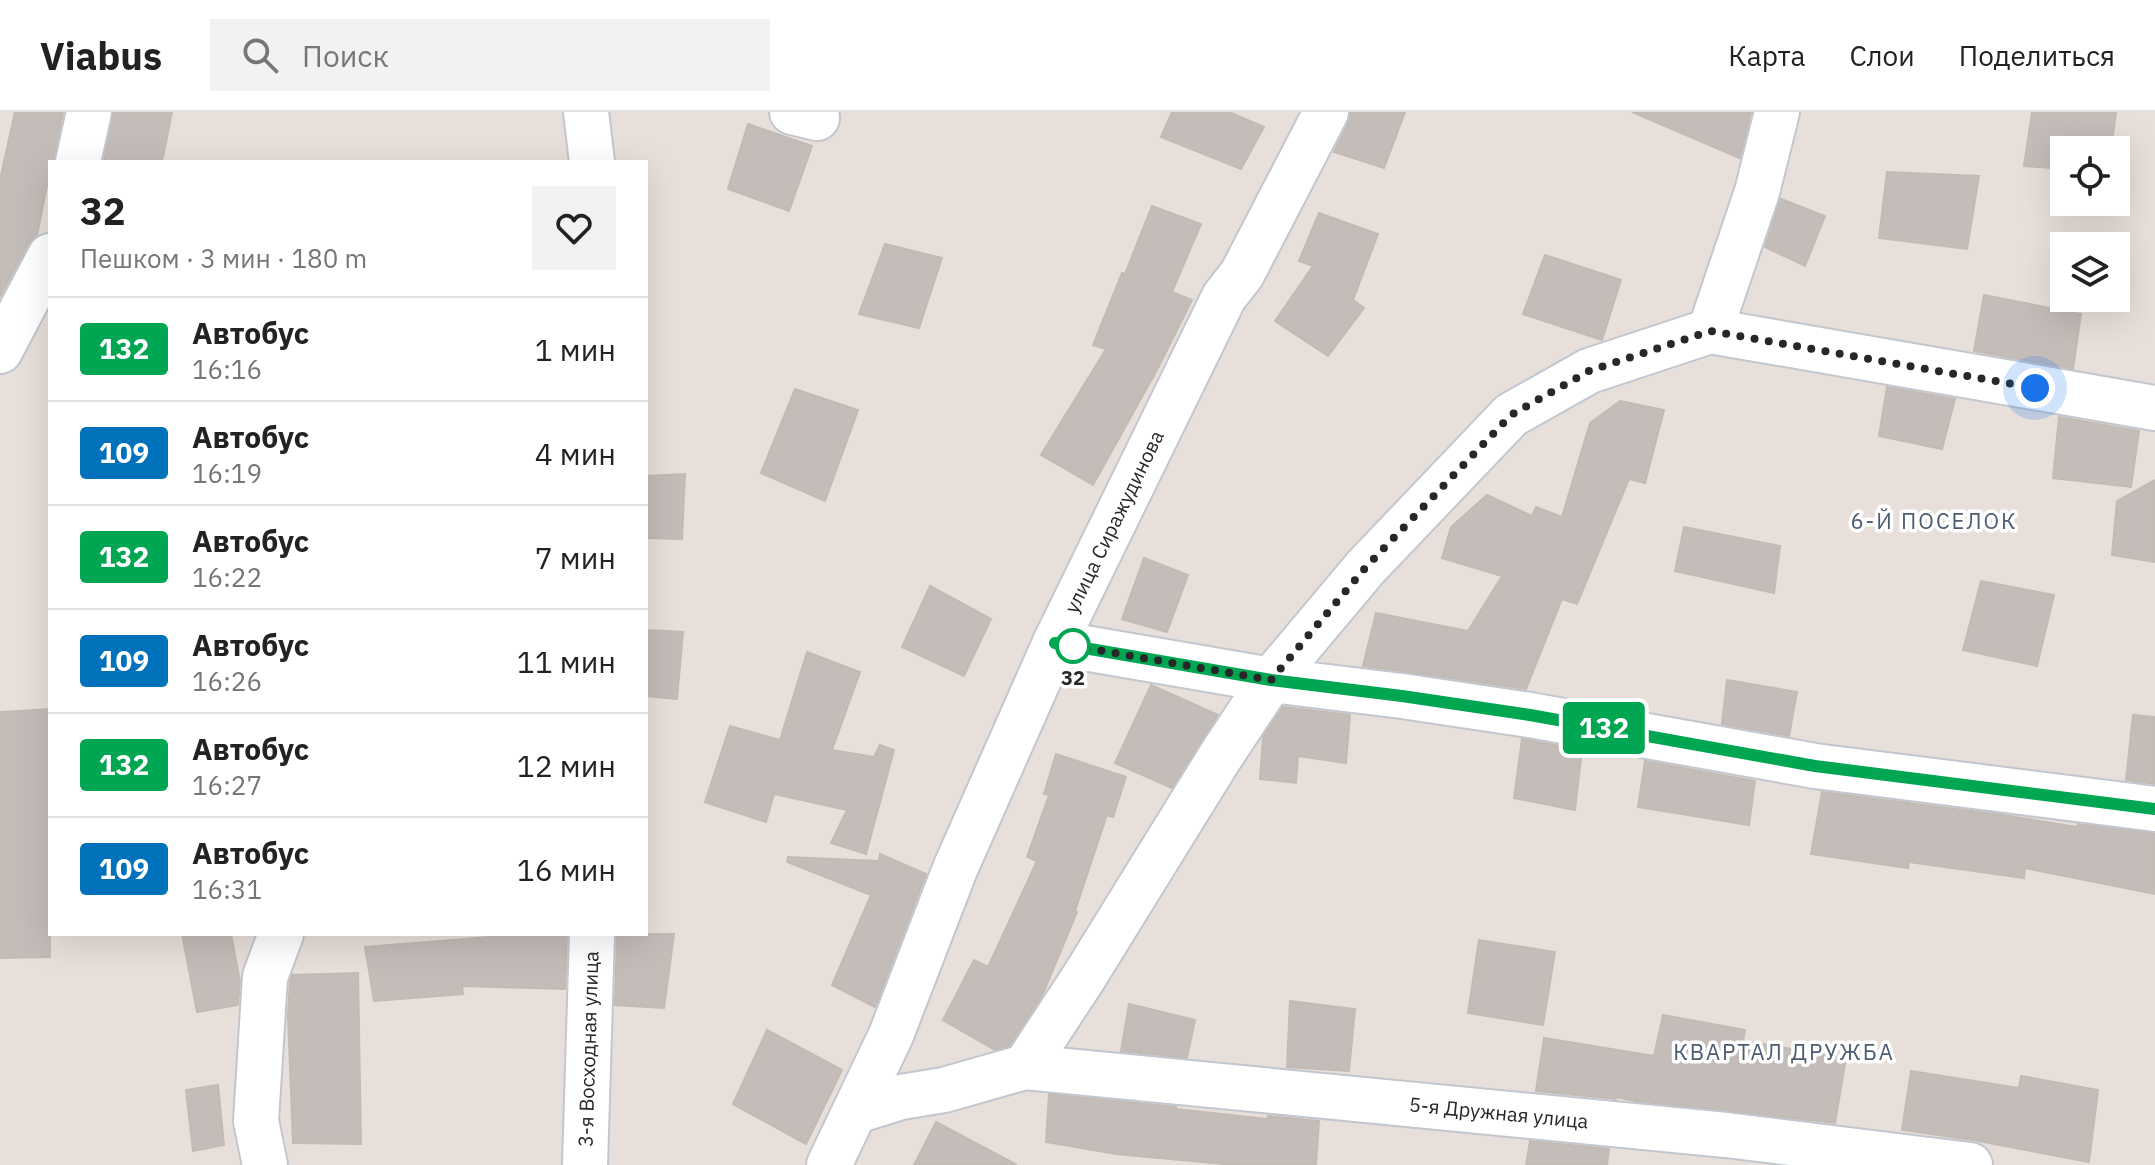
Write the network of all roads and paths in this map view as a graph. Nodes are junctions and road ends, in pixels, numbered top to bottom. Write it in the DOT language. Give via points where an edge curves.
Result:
graph roads {
  1 [pos="89,112"];
  2 [pos="586,112"];
  3 [pos="1326,112"];
  4 [pos="1777,112"];
  5 [pos="78,160"];
  6 [pos="592,160"];
  7 [pos="48,260"];
  8 [pos="1710,331"];
  9 [pos="0,351"];
  10 [pos="2155,408"];
  11 [pos="1055,643"];
  12 [pos="1271,680"];
  13 [pos="2155,809"];
  14 [pos="280,936"];
  15 [pos="592,936"];
  16 [pos="1025,1067"];
  17 [pos="856,1111"];
  18 [pos="265,1165"];
  19 [pos="585,1165"];
  20 [pos="829,1165"];
  21 [pos="1970,1165"];
  1 -- 5 [label="street"];
  2 -- 6 [label="street"];
  3 -- 11 [label="street, улица Сиражудинова" via="1242,274 1224,297"];
  4 -- 8 [label="street" via="1757,192"];
  7 -- 9 [label="street"];
  8 -- 10 [label="street"];
  8 -- 12 [label="street" via="1589,371 1511,415 1366,567"];
  11 -- 12 [label="street"];
  11 -- 17 [label="street, улица Сиражудинова"];
  12 -- 13 [label="street" via="1530,715 1815,766"];
  12 -- 16 [label="street"];
  14 -- 18 [label="street" via="265,977 256,1121"];
  15 -- 19 [label="street, 3-я Восходная улица"];
  16 -- 17 [label="street"];
  16 -- 21 [label="street, 5-я Дружная улица" via="1726,1135"];
  17 -- 20 [label="street, улица Сиражудинова"];
}
